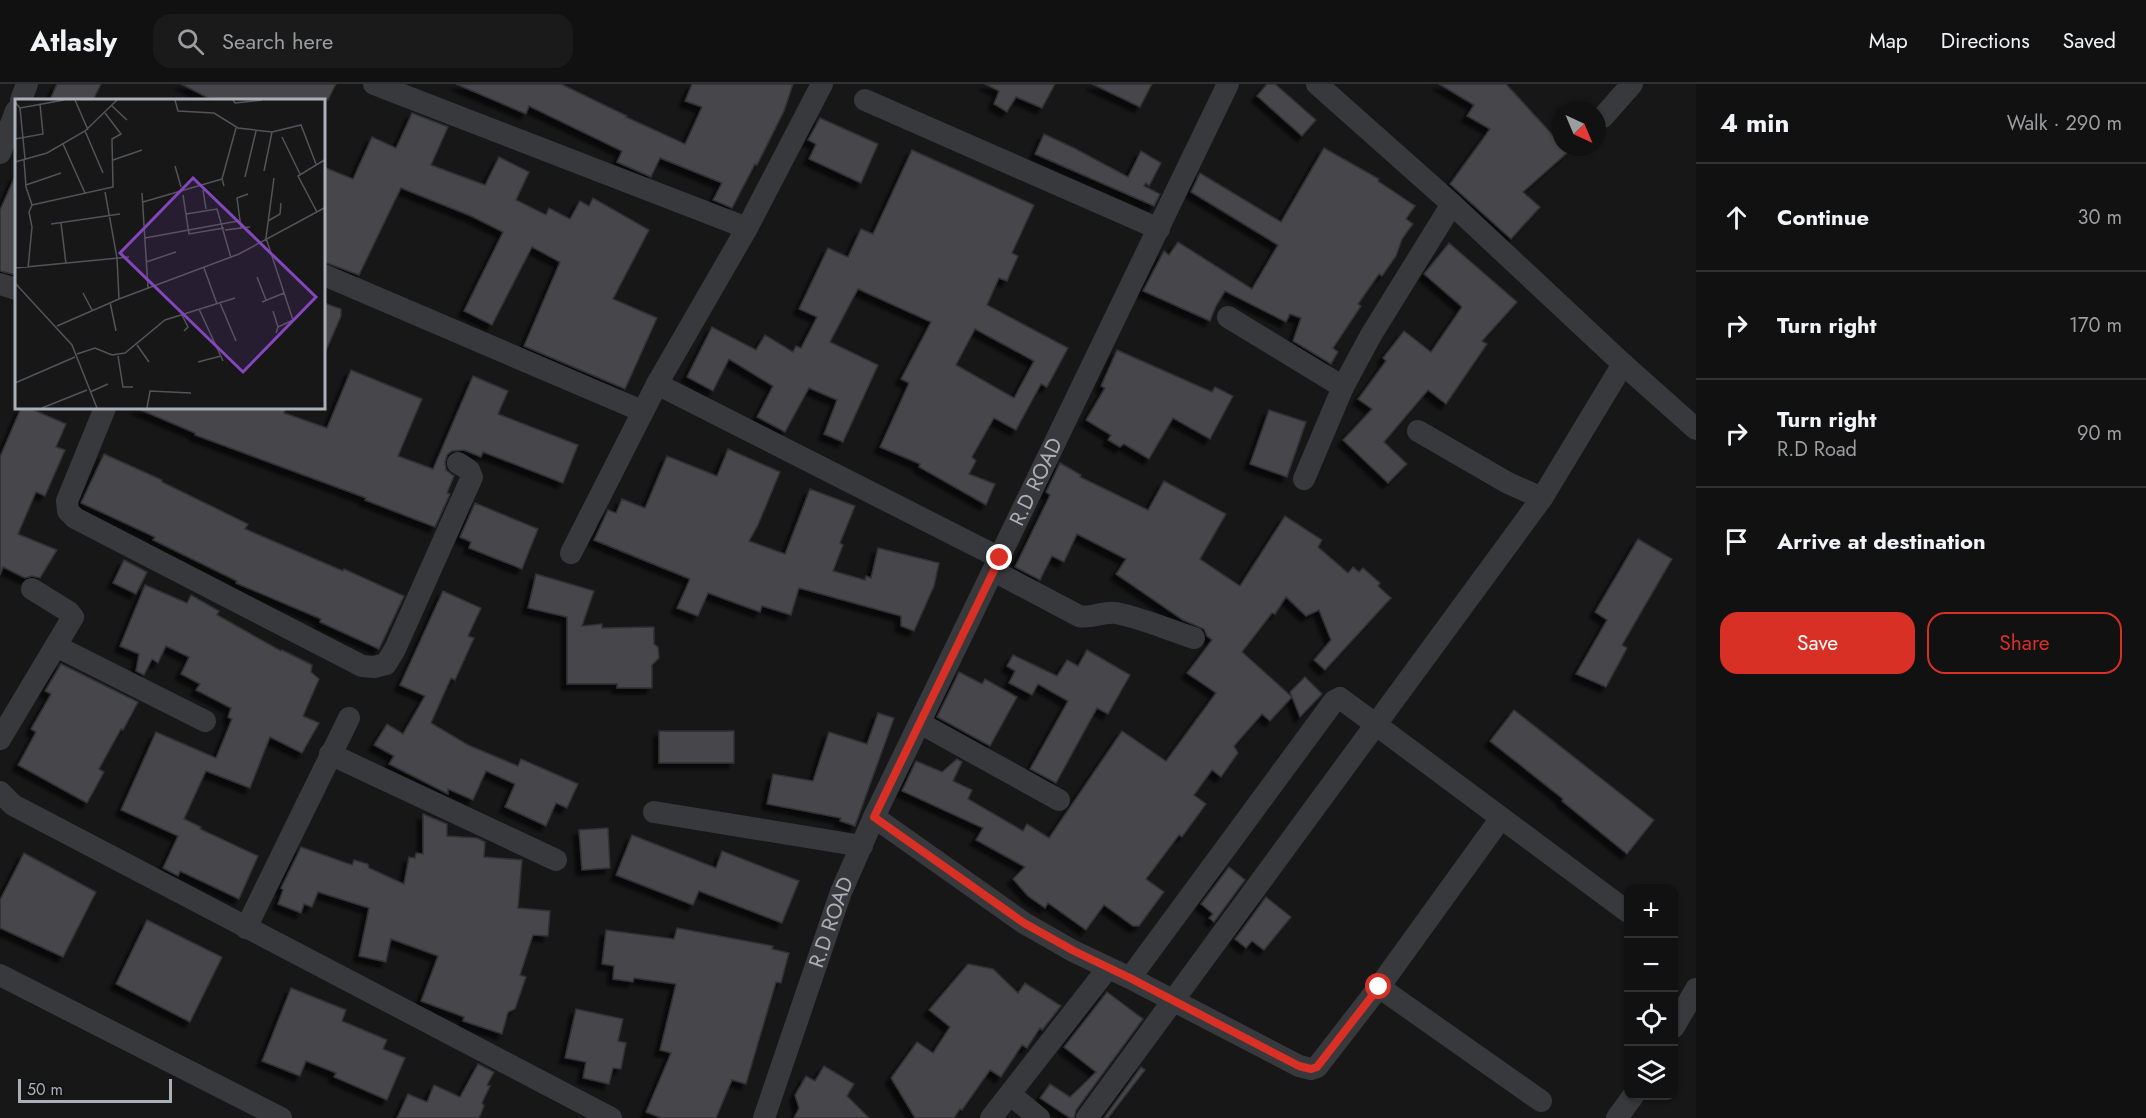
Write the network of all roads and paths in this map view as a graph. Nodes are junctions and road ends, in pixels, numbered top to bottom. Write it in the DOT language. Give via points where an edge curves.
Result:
graph roads {
  1 [pos="27,84"];
  2 [pos="374,84"];
  3 [pos="822,84"];
  4 [pos="1228,84"];
  5 [pos="1317,84"];
  6 [pos="1632,84"];
  7 [pos="21,99"];
  8 [pos="865,100"];
  9 [pos="15,114"];
  10 [pos="1606,114"];
  11 [pos="0,153"];
  12 [pos="1452,204"];
  13 [pos="747,228"];
  14 [pos="1159,229"];
  15 [pos="326,276"];
  16 [pos="0,284"];
  17 [pos="15,289"];
  18 [pos="1228,317"];
  19 [pos="1623,364"];
  20 [pos="657,384"];
  21 [pos="1343,387"];
  22 [pos="104,410"];
  23 [pos="642,411"];
  24 [pos="1696,429"];
  25 [pos="1418,430"];
  26 [pos="458,463"];
  27 [pos="1304,479"];
  28 [pos="1542,498"];
  29 [pos="572,553"];
  30 [pos="997,564"];
  31 [pos="32,589"];
  32 [pos="1194,638"];
  33 [pos="56,646"];
  34 [pos="349,718"];
  35 [pos="205,721"];
  36 [pos="920,723"];
  37 [pos="0,738"];
  38 [pos="330,754"];
  39 [pos="0,792"];
  40 [pos="1059,800"];
  41 [pos="654,812"];
  42 [pos="874,817"];
  43 [pos="1501,818"];
  44 [pos="862,846"];
  45 [pos="555,860"];
  46 [pos="1624,908"];
  47 [pos="246,928"];
  48 [pos="1108,968"];
  49 [pos="0,975"];
  50 [pos="1130,978"];
  51 [pos="1379,987"];
  52 [pos="1696,989"];
  53 [pos="1678,1020"];
  54 [pos="1011,1095"];
  55 [pos="1630,1100"];
  56 [pos="1541,1101"];
  57 [pos="281,1118"];
  58 [pos="610,1118"];
  59 [pos="764,1118"];
  60 [pos="991,1118"];
  61 [pos="1039,1118"];
  62 [pos="1087,1118"];
  63 [pos="1617,1118"];
  1 -- 7 [label="street"];
  2 -- 13 [label="street"];
  3 -- 13 [label="street"];
  4 -- 14 [label="street, R.D ROAD"];
  5 -- 12 [label="street"];
  6 -- 10 [label="street"];
  8 -- 14 [label="street"];
  9 -- 11 [label="street"];
  12 -- 19 [label="street"];
  12 -- 21 [label="street"];
  13 -- 20 [label="street"];
  14 -- 30 [label="street, R.D ROAD"];
  15 -- 23 [label="street"];
  16 -- 17 [label="street"];
  18 -- 21 [label="street"];
  19 -- 24 [label="street"];
  19 -- 28 [label="street"];
  20 -- 23 [label="street"];
  20 -- 30 [label="street"];
  21 -- 27 [label="street"];
  22 -- 26 [label="street" via="67,501 68,511 75,518 362,666 386,664 395,649 472,477"];
  23 -- 29 [label="street"];
  25 -- 28 [label="street" via="1508,483"];
  28 -- 62 [label="street"];
  30 -- 32 [label="street" via="1079,616 1118,614"];
  30 -- 36 [label="street, R.D ROAD"];
  31 -- 33 [label="street" via="73,617"];
  33 -- 35 [label="street"];
  33 -- 37 [label="street"];
  34 -- 38 [label="street"];
  36 -- 40 [label="street"];
  36 -- 42 [label="street, R.D ROAD"];
  38 -- 45 [label="street"];
  38 -- 47 [label="street"];
  39 -- 47 [label="street" via="14,805"];
  41 -- 44 [label="street"];
  42 -- 44 [label="street, R.D ROAD"];
  42 -- 48 [label="street" via="1024,923"];
  43 -- 46 [label="street"];
  43 -- 50 [label="street" via="1340,698"];
  43 -- 51 [label="street"];
  44 -- 59 [label="street, R.D ROAD" via="841,892"];
  47 -- 58 [label="street"];
  48 -- 50 [label="street"];
  48 -- 54 [label="street"];
  49 -- 57 [label="street"];
  50 -- 51 [label="street" via="1311,1069 1317,1067"];
  51 -- 56 [label="street"];
  52 -- 53 [label="street"];
  54 -- 60 [label="street"];
  54 -- 61 [label="street"];
  55 -- 63 [label="street"];
}
